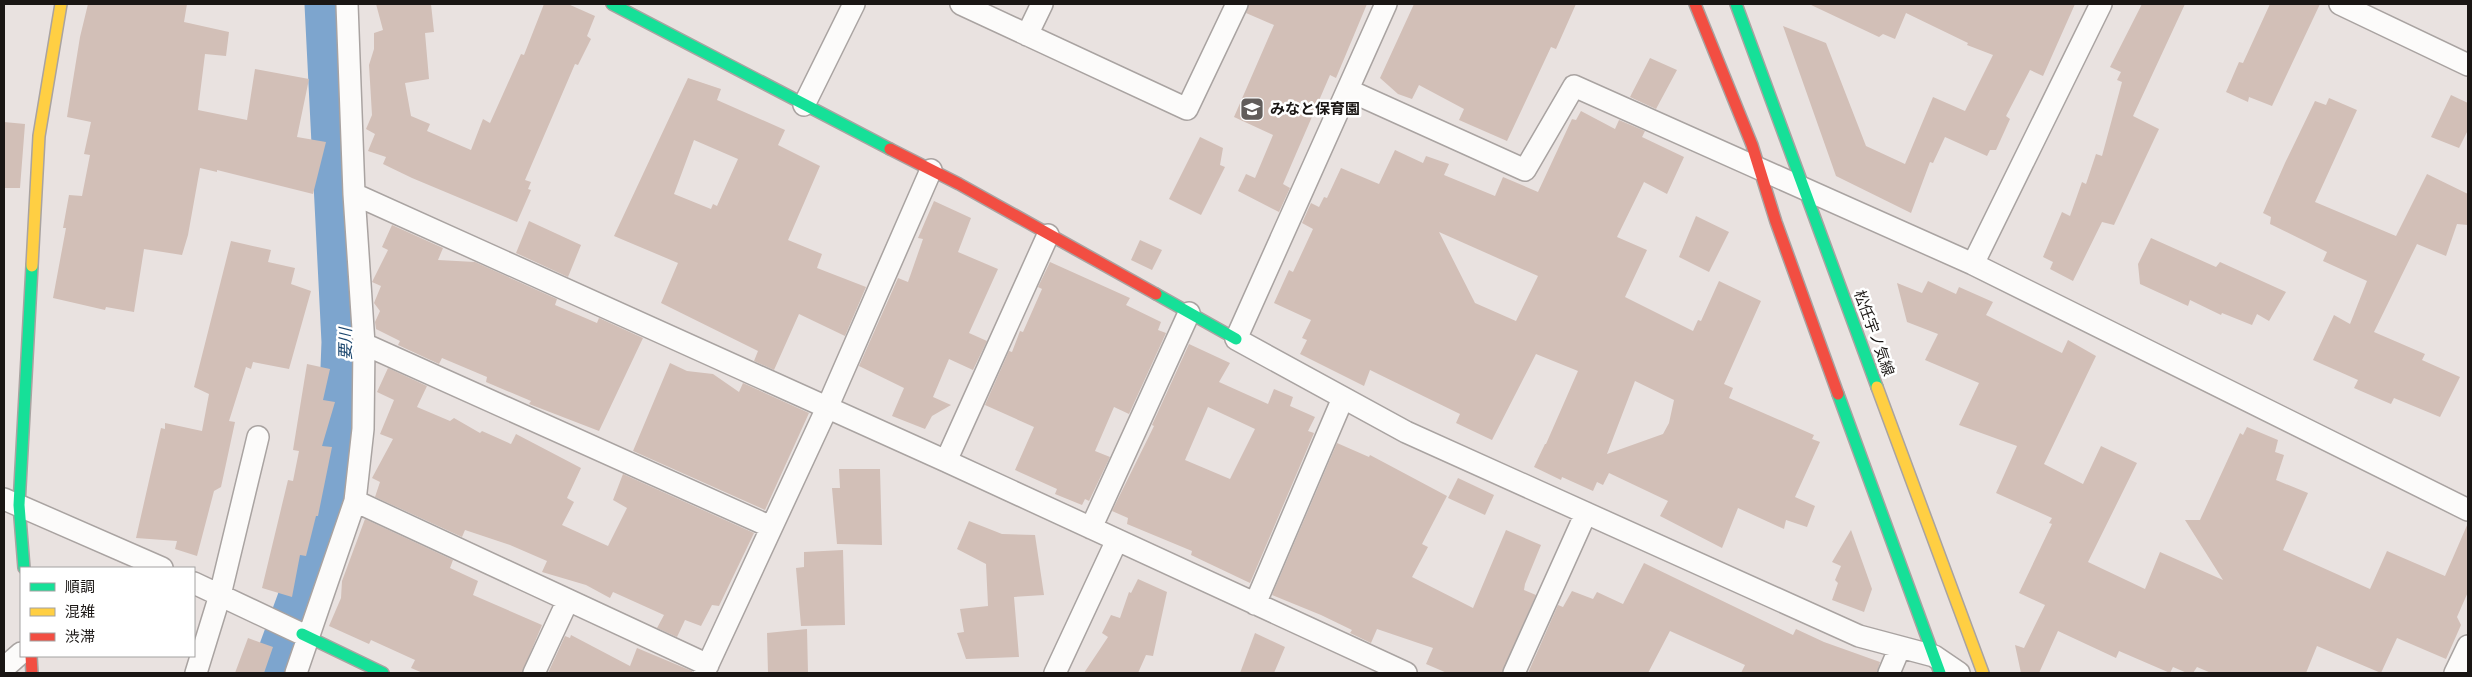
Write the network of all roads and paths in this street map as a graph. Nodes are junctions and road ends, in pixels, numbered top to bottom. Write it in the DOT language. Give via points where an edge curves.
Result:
graph roads {
  1 [pos="61,4"];
  2 [pos="347,4"];
  3 [pos="612,4"];
  4 [pos="854,4"];
  5 [pos="961,4"];
  6 [pos="1042,4"];
  7 [pos="1237,4"];
  8 [pos="1386,4"];
  9 [pos="1695,4"];
  10 [pos="1736,4"];
  11 [pos="2101,4"];
  12 [pos="2340,4"];
  13 [pos="1027,35"];
  14 [pos="2468,65"];
  15 [pos="1348,90"];
  16 [pos="804,104"];
  17 [pos="1758,166"];
  18 [pos="931,170"];
  19 [pos="1806,190"];
  20 [pos="354,194"];
  21 [pos="1048,235"];
  22 [pos="1973,264"];
  23 [pos="1188,313"];
  24 [pos="1236,338"];
  25 [pos="364,344"];
  26 [pos="1343,398"];
  27 [pos="826,408"];
  28 [pos="258,437"];
  29 [pos="946,461"];
  30 [pos="355,501"];
  31 [pos="12,502"];
  32 [pos="2468,510"];
  33 [pos="1586,513"];
  34 [pos="772,527"];
  35 [pos="1091,528"];
  36 [pos="1117,540"];
  37 [pos="24,567"];
  38 [pos="160,567"];
  39 [pos="195,583"];
  40 [pos="220,595"];
  41 [pos="568,600"];
  42 [pos="1255,604"];
  43 [pos="299,633"];
  44 [pos="2468,646"];
  45 [pos="1900,647"];
  46 [pos="20,654"];
  47 [pos="31,657"];
  48 [pos="1937,665"];
  49 [pos="4,668"];
  50 [pos="706,669"];
  51 [pos="32,673"];
  52 [pos="196,673"];
  53 [pos="296,673"];
  54 [pos="384,673"];
  55 [pos="534,673"];
  56 [pos="1055,673"];
  57 [pos="1406,673"];
  58 [pos="1514,673"];
  59 [pos="1889,673"];
  60 [pos="1959,673"];
  61 [pos="1983,673"];
  62 [pos="2454,673"];
  1 -- 31 [label="main road" via="39,136"];
  2 -- 20 [label="street"];
  3 -- 16 [label="main road"];
  4 -- 16 [label="street"];
  5 -- 13 [label="street"];
  6 -- 13 [label="street"];
  7 -- 13 [label="street" via="1187,109"];
  8 -- 15 [label="street"];
  9 -- 17 [label="main road"];
  10 -- 19 [label="main road, 松任宇ノ気線"];
  11 -- 22 [label="street"];
  12 -- 14 [label="street"];
  15 -- 17 [label="street" via="1525,170 1574,86"];
  15 -- 24 [label="street"];
  16 -- 18 [label="main road"];
  17 -- 19 [label="street"];
  17 -- 48 [label="main road"];
  18 -- 21 [label="main road"];
  18 -- 27 [label="street"];
  19 -- 22 [label="street"];
  19 -- 61 [label="main road, 松任宇ノ気線"];
  20 -- 25 [label="street"];
  20 -- 27 [label="street"];
  21 -- 23 [label="main road"];
  21 -- 29 [label="street"];
  22 -- 32 [label="street"];
  23 -- 24 [label="main road"];
  23 -- 35 [label="street"];
  24 -- 26 [label="street"];
  25 -- 30 [label="street" via="363,429"];
  25 -- 34 [label="street"];
  26 -- 33 [label="street" via="1406,432"];
  26 -- 42 [label="street"];
  27 -- 29 [label="street"];
  27 -- 34 [label="street"];
  28 -- 40 [label="street"];
  29 -- 35 [label="street"];
  30 -- 41 [label="street"];
  30 -- 43 [label="street"];
  31 -- 37 [label="main road"];
  31 -- 38 [label="street"];
  33 -- 45 [label="street" via="1859,636"];
  33 -- 58 [label="street"];
  34 -- 50 [label="street"];
  35 -- 36 [label="street"];
  36 -- 42 [label="street"];
  36 -- 56 [label="street"];
  39 -- 40 [label="street"];
  40 -- 43 [label="street"];
  40 -- 52 [label="street"];
  41 -- 50 [label="street"];
  41 -- 55 [label="street"];
  42 -- 57 [label="street"];
  43 -- 53 [label="street"];
  43 -- 54 [label="main road"];
  44 -- 62 [label="street"];
  45 -- 48 [label="street"];
  45 -- 59 [label="street"];
  46 -- 49 [label="street"];
  47 -- 51 [label="main road"];
  48 -- 60 [label="street"];
}
